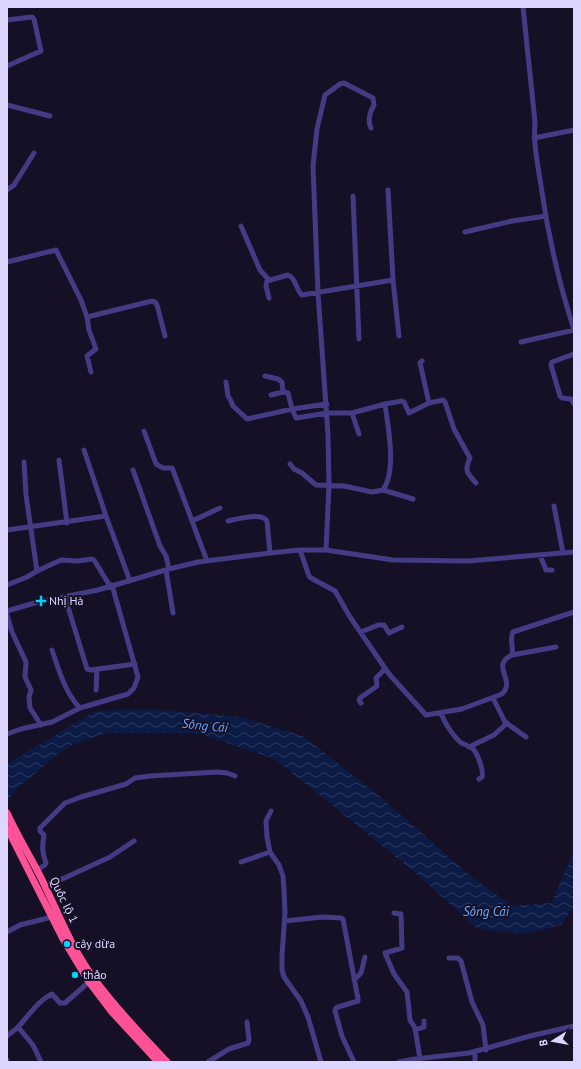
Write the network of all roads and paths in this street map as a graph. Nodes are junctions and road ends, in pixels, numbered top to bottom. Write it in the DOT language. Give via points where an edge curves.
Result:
graph roads {
  1 [pos="523,7"];
  2 [pos="7,20"];
  3 [pos="7,66"];
  4 [pos="7,105"];
  5 [pos="50,116"];
  6 [pos="371,128"];
  7 [pos="574,130"];
  8 [pos="534,138"];
  9 [pos="34,153"];
  10 [pos="7,190"];
  11 [pos="388,190"];
  12 [pos="353,196"];
  13 [pos="546,216"];
  14 [pos="241,226"];
  15 [pos="465,232"];
  16 [pos="7,262"];
  17 [pos="269,280"];
  18 [pos="393,280"];
  19 [pos="357,286"];
  20 [pos="318,292"];
  21 [pos="269,298"];
  22 [pos="87,317"];
  23 [pos="165,336"];
  24 [pos="399,336"];
  25 [pos="359,339"];
  26 [pos="521,342"];
  27 [pos="574,354"];
  28 [pos="422,361"];
  29 [pos="91,372"];
  30 [pos="266,376"];
  31 [pos="226,382"];
  32 [pos="283,392"];
  33 [pos="271,395"];
  34 [pos="429,403"];
  35 [pos="327,404"];
  36 [pos="385,404"];
  37 [pos="574,404"];
  38 [pos="292,409"];
  39 [pos="327,413"];
  40 [pos="352,413"];
  41 [pos="144,431"];
  42 [pos="359,434"];
  43 [pos="84,450"];
  44 [pos="59,460"];
  45 [pos="24,462"];
  46 [pos="290,464"];
  47 [pos="133,470"];
  48 [pos="476,483"];
  49 [pos="329,485"];
  50 [pos="383,490"];
  51 [pos="413,499"];
  52 [pos="554,506"];
  53 [pos="220,508"];
  54 [pos="106,516"];
  55 [pos="192,521"];
  56 [pos="228,521"];
  57 [pos="67,523"];
  58 [pos="31,527"];
  59 [pos="7,530"];
  60 [pos="300,550"];
  61 [pos="326,550"];
  62 [pos="270,552"];
  63 [pos="574,552"];
  64 [pos="563,553"];
  65 [pos="540,555"];
  66 [pos="207,561"];
  67 [pos="167,569"];
  68 [pos="552,570"];
  69 [pos="37,571"];
  70 [pos="130,581"];
  71 [pos="7,585"];
  72 [pos="111,585"];
  73 [pos="65,597"];
  74 [pos="7,611"];
  75 [pos="173,612"];
  76 [pos="574,612"];
  77 [pos="7,615"];
  78 [pos="402,627"];
  79 [pos="361,632"];
  80 [pos="556,647"];
  81 [pos="52,650"];
  82 [pos="512,655"];
  83 [pos="135,664"];
  84 [pos="97,668"];
  85 [pos="385,669"];
  86 [pos="96,690"];
  87 [pos="493,698"];
  88 [pos="361,703"];
  89 [pos="80,708"];
  90 [pos="441,713"];
  91 [pos="507,723"];
  92 [pos="41,725"];
  93 [pos="7,734"];
  94 [pos="526,737"];
  95 [pos="469,747"];
  96 [pos="235,776"];
  97 [pos="479,779"];
  98 [pos="271,811"];
  99 [pos="7,814"];
  100 [pos="7,828"];
  101 [pos="16,839"];
  102 [pos="134,841"];
  103 [pos="270,852"];
  104 [pos="242,862"];
  105 [pos="37,870"];
  106 [pos="45,886"];
  107 [pos="394,913"];
  108 [pos="52,916"];
  109 [pos="285,921"];
  110 [pos="7,932"];
  111 [pos="365,957"];
  112 [pos="449,958"];
  113 [pos="354,980"];
  114 [pos="89,982"];
  115 [pos="424,1021"];
  116 [pos="248,1022"];
  117 [pos="574,1026"];
  118 [pos="18,1027"];
  119 [pos="415,1030"];
  120 [pos="7,1036"];
  121 [pos="486,1050"];
  122 [pos="475,1052"];
  123 [pos="420,1059"];
  124 [pos="41,1062"];
  125 [pos="158,1062"];
  126 [pos="167,1062"];
  127 [pos="208,1062"];
  128 [pos="321,1062"];
  129 [pos="354,1062"];
  130 [pos="399,1062"];
  131 [pos="475,1062"];
  1 -- 8 [label="street" via="535,122"];
  2 -- 3 [label="street" via="32,17 41,51"];
  4 -- 5 [label="street"];
  6 -- 20 [label="street" via="369,123 374,105 373,98 344,83 325,94 317,128 313,166"];
  7 -- 8 [label="street"];
  8 -- 13 [label="street"];
  9 -- 10 [label="street" via="14,186"];
  11 -- 18 [label="street"];
  12 -- 19 [label="street"];
  13 -- 15 [label="street"];
  13 -- 26 [label="street" via="561,288 574,330"];
  14 -- 17 [label="street" via="261,272"];
  16 -- 22 [label="street" via="56,250"];
  17 -- 20 [label="street" via="290,275 300,295"];
  17 -- 21 [label="street" via="266,284"];
  18 -- 19 [label="street"];
  18 -- 24 [label="street"];
  19 -- 20 [label="street"];
  19 -- 25 [label="street"];
  20 -- 35 [label="street"];
  22 -- 23 [label="street" via="152,301 157,305"];
  22 -- 29 [label="street" via="96,349 87,356"];
  27 -- 37 [label="street" via="552,362 551,365 560,396 571,398"];
  28 -- 34 [label="street" via="420,363"];
  30 -- 32 [label="street" via="282,382"];
  31 -- 38 [label="street" via="232,406 247,419"];
  32 -- 33 [label="street"];
  32 -- 38 [label="street" via="288,392"];
  34 -- 36 [label="street" via="409,413 403,401"];
  34 -- 48 [label="street" via="440,400 445,402 454,429 470,458 467,472"];
  35 -- 38 [label="street"];
  35 -- 39 [label="street"];
  36 -- 40 [label="street"];
  36 -- 50 [label="street" via="390,440 390,465 388,482"];
  38 -- 39 [label="street" via="296,418"];
  39 -- 40 [label="street"];
  39 -- 49 [label="street"];
  40 -- 42 [label="street"];
  41 -- 55 [label="street" via="156,464 172,468"];
  43 -- 54 [label="street"];
  44 -- 57 [label="street"];
  45 -- 58 [label="street"];
  46 -- 49 [label="street" via="314,484"];
  47 -- 67 [label="street" via="160,546 166,556"];
  49 -- 50 [label="street" via="372,492"];
  49 -- 61 [label="street"];
  50 -- 51 [label="street"];
  52 -- 64 [label="street"];
  53 -- 55 [label="street"];
  54 -- 57 [label="street"];
  54 -- 70 [label="street"];
  55 -- 66 [label="street"];
  56 -- 62 [label="street" via="263,516 267,521"];
  57 -- 58 [label="street"];
  58 -- 59 [label="street"];
  58 -- 69 [label="street"];
  60 -- 61 [label="street"];
  60 -- 62 [label="street"];
  60 -- 79 [label="street" via="311,578 335,591"];
  61 -- 65 [label="street" via="393,560 468,561"];
  62 -- 66 [label="street"];
  63 -- 64 [label="street"];
  64 -- 65 [label="street"];
  65 -- 68 [label="street" via="546,570"];
  66 -- 67 [label="street"];
  67 -- 70 [label="street"];
  67 -- 75 [label="street"];
  69 -- 71 [label="street"];
  69 -- 72 [label="street" via="61,560 91,559"];
  70 -- 72 [label="street"];
  72 -- 73 [label="street"];
  72 -- 83 [label="street"];
  73 -- 74 [label="street"];
  73 -- 84 [label="street" via="87,669"];
  76 -- 82 [label="street" via="513,632"];
  77 -- 92 [label="street" via="26,662 25,677 31,690 30,708"];
  78 -- 79 [label="street" via="389,633 384,625 378,625"];
  79 -- 85 [label="street"];
  80 -- 82 [label="street"];
  81 -- 89 [label="street" via="63,682"];
  82 -- 87 [label="street" via="502,664 507,681 505,691"];
  83 -- 84 [label="street"];
  83 -- 89 [label="street" via="138,676 134,688 128,694"];
  84 -- 86 [label="street"];
  85 -- 88 [label="street" via="376,678 377,686 360,698"];
  85 -- 90 [label="street" via="426,715"];
  87 -- 90 [label="street"];
  87 -- 91 [label="street"];
  89 -- 92 [label="street"];
  90 -- 95 [label="street" via="454,736"];
  91 -- 94 [label="street"];
  91 -- 95 [label="street" via="494,735"];
  92 -- 93 [label="street"];
  95 -- 97 [label="street" via="474,750 483,771"];
  96 -- 105 [label="street" via="217,772 135,778 126,784 65,803 40,828 44,836 42,844 46,863"];
  98 -- 103 [label="street" via="266,821"];
  99 -- 101 [label="highway"];
  100 -- 101 [label="highway"];
  101 -- 105 [label="highway, Quốc lộ 1"];
  101 -- 108 [label="highway, Quốc lộ 1"];
  102 -- 106 [label="street" via="110,857"];
  103 -- 104 [label="street"];
  103 -- 109 [label="street" via="283,876"];
  105 -- 106 [label="highway, Quốc lộ 1"];
  106 -- 126 [label="highway, Quốc lộ 1" via="92,977"];
  107 -- 119 [label="street" via="401,914 402,948 385,953 394,974 407,992 410,1020"];
  108 -- 110 [label="street" via="20,925"];
  108 -- 114 [label="highway, Quốc lộ 1"];
  109 -- 113 [label="street" via="322,917 343,919"];
  109 -- 128 [label="street" via="282,970 308,1017"];
  111 -- 113 [label="street" via="361,972"];
  112 -- 121 [label="street" via="458,958 461,961 472,1002 483,1025"];
  113 -- 129 [label="street" via="358,1000 338,1007 335,1011 342,1036"];
  114 -- 118 [label="street" via="65,1003 60,1003 54,995 50,996"];
  114 -- 125 [label="highway, Quốc lộ 1"];
  115 -- 119 [label="street" via="424,1027"];
  116 -- 127 [label="street" via="248,1043 229,1049"];
  117 -- 121 [label="street"];
  118 -- 120 [label="street"];
  118 -- 124 [label="street" via="33,1045"];
  119 -- 123 [label="street"];
  121 -- 122 [label="street"];
  122 -- 123 [label="street"];
  122 -- 131 [label="street"];
  123 -- 130 [label="street"];
}
